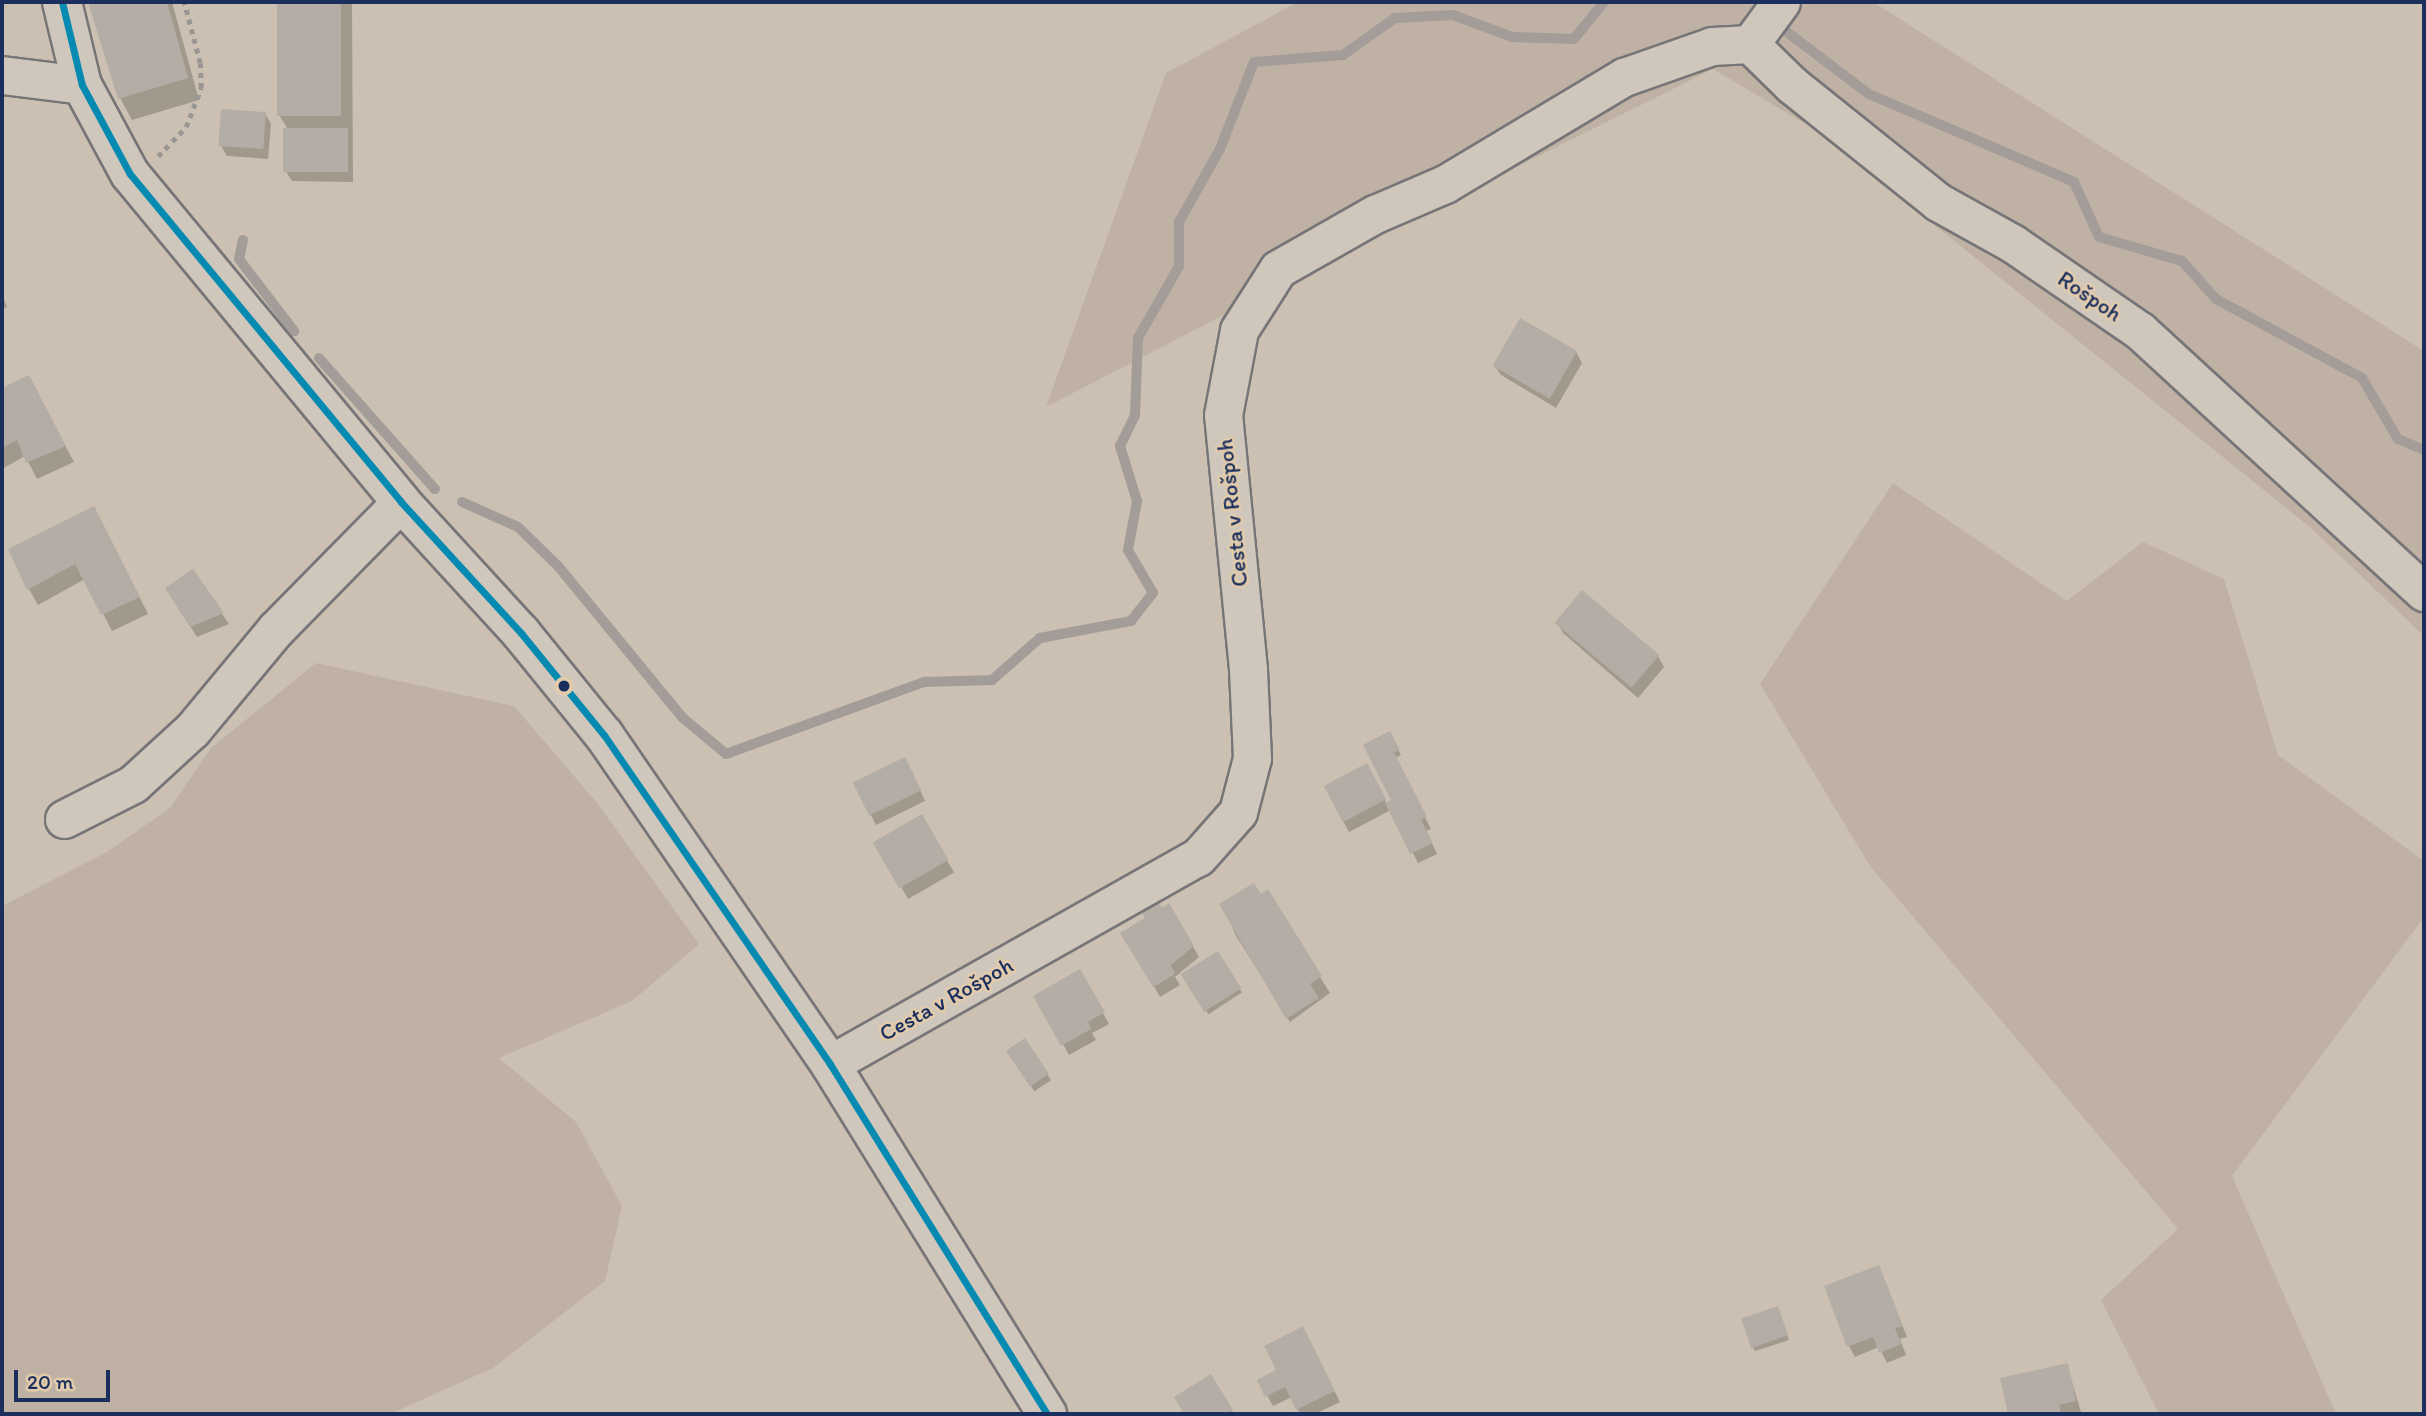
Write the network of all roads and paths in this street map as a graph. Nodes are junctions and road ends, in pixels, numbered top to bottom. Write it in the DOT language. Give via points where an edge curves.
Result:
graph roads {
  1 [pos="62,2"];
  2 [pos="184,2"];
  3 [pos="1765,24"];
  4 [pos="2,75"];
  5 [pos="82,85"];
  6 [pos="130,174"];
  7 [pos="401,502"];
  8 [pos="2424,592"];
  9 [pos="64,819"];
  10 [pos="830,1064"];
  11 [pos="1047,1414"];
  1 -- 5 [label="street"];
  2 -- 6 [label="path" via="200,63 201,88 194,111 173,144"];
  3 -- 8 [label="street, Rošpoh" via="1792,85 1937,202 2012,243 2140,331"];
  3 -- 10 [label="street, Cesta v Rošpoh" via="1624,77 1445,184 1376,214 1278,269 1239,330 1223,415 1248,669 1252,758 1238,812 1198,857"];
  4 -- 5 [label="street"];
  5 -- 6 [label="street"];
  6 -- 7 [label="street"];
  7 -- 9 [label="street" via="275,630 192,730 133,784"];
  7 -- 10 [label="street" via="521,634 604,735"];
  10 -- 11 [label="street"];
}
